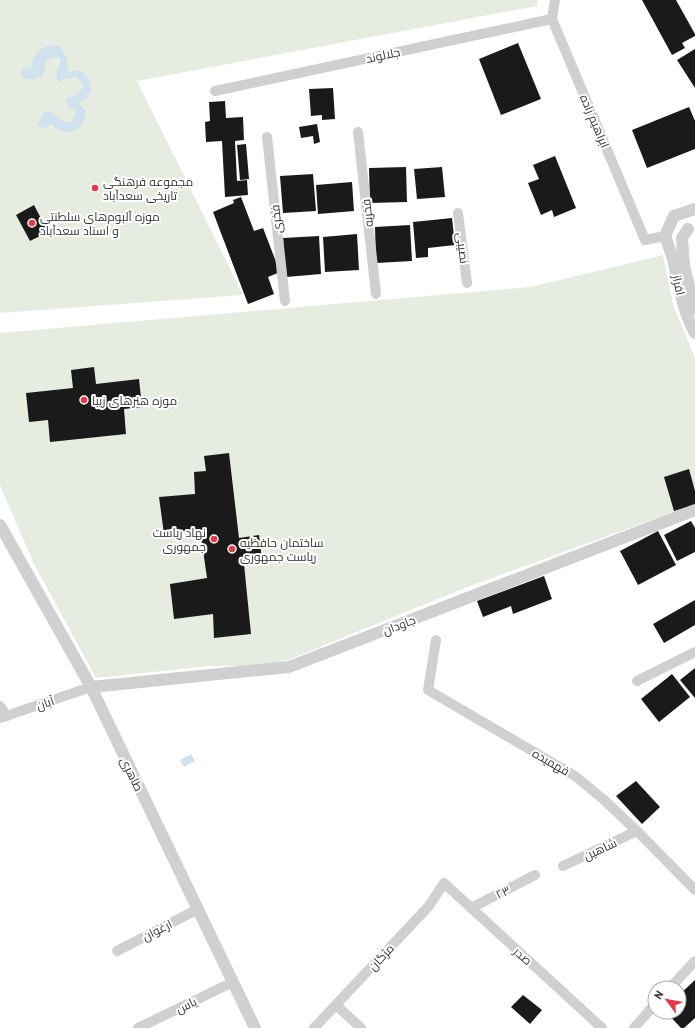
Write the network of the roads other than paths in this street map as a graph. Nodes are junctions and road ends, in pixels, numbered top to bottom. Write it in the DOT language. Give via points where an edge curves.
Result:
graph roads {
  1 [pos="555,0"];
  2 [pos="552,19"];
  3 [pos="215,91"];
  4 [pos="358,132"];
  5 [pos="267,137"];
  6 [pos="695,209"];
  7 [pos="458,213"];
  8 [pos="691,228"];
  9 [pos="666,236"];
  10 [pos="467,283"];
  11 [pos="376,294"];
  12 [pos="285,301"];
  13 [pos="694,304"];
  14 [pos="695,334"];
  15 [pos="695,510"];
  16 [pos="0,525"];
  17 [pos="436,640"];
  18 [pos="695,652"];
  19 [pos="636,681"];
  20 [pos="91,687"];
  21 [pos="0,706"];
  22 [pos="3,717"];
  23 [pos="637,831"];
  24 [pos="563,866"];
  25 [pos="535,875"];
  26 [pos="691,879"];
  27 [pos="444,883"];
  28 [pos="695,890"];
  29 [pos="471,908"];
  30 [pos="198,909"];
  31 [pos="116,951"];
  32 [pos="695,960"];
  33 [pos="677,980"];
  34 [pos="233,982"];
  35 [pos="336,1005"];
  36 [pos="647,1013"];
  37 [pos="138,1028"];
  38 [pos="255,1028"];
  39 [pos="314,1028"];
  40 [pos="361,1028"];
  41 [pos="602,1028"];
  42 [pos="634,1028"];
  1 -- 2 [label="street"];
  2 -- 3 [label="street, جلالوند"];
  2 -- 9 [label="street, ابراهیم زاده" via="645,240"];
  4 -- 11 [label="street, فخریه"];
  5 -- 12 [label="street, فخری"];
  6 -- 9 [label="street" via="674,216"];
  7 -- 10 [label="street, نصیبی"];
  8 -- 9 [label="street"];
  8 -- 13 [label="street, افراز" via="682,238 684,266"];
  9 -- 14 [label="street, افراز" via="688,321"];
  15 -- 20 [label="street, جاودان" via="289,667"];
  16 -- 20 [label="street, طاهری"];
  17 -- 23 [label="street, فهمیده" via="428,690 575,776"];
  18 -- 19 [label="street"];
  20 -- 22 [label="street, آبان"];
  20 -- 30 [label="street, طاهری"];
  21 -- 22 [label="street"];
  23 -- 24 [label="street, شاهین"];
  23 -- 26 [label="street, فهمیده"];
  25 -- 29 [label="street, ۲۳"];
  26 -- 28 [label="street, فهمیده"];
  27 -- 29 [label="street, صدر"];
  27 -- 35 [label="street, مژگان" via="429,906"];
  29 -- 41 [label="street, صدر"];
  30 -- 31 [label="street, ارغوان"];
  30 -- 34 [label="street, طاهری"];
  32 -- 33 [label="street"];
  34 -- 37 [label="street, یاس"];
  34 -- 38 [label="street, طاهری"];
  35 -- 39 [label="street, مژگان"];
  35 -- 40 [label="street"];
  36 -- 42 [label="street"];
}
